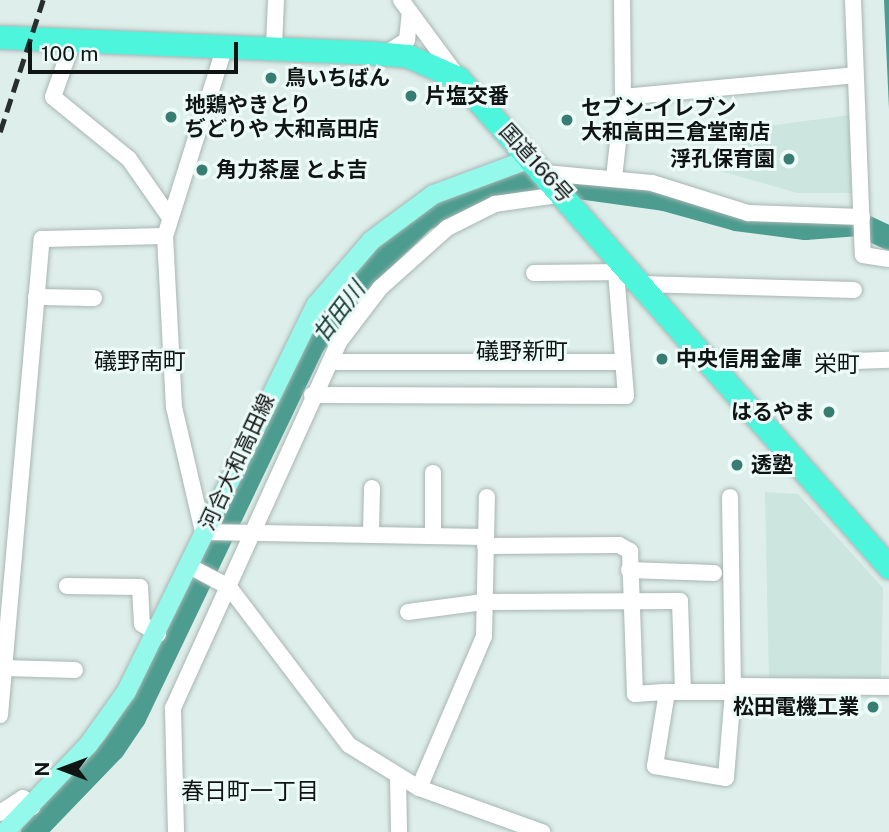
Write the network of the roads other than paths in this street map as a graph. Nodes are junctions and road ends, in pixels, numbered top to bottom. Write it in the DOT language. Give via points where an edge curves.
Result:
graph roads {
  1 [pos="276,0"];
  2 [pos="622,0"];
  3 [pos="853,0"];
  4 [pos="406,6"];
  5 [pos="0,37"];
  6 [pos="73,41"];
  7 [pos="225,46"];
  8 [pos="274,46"];
  9 [pos="374,53"];
  10 [pos="854,75"];
  11 [pos="458,78"];
  12 [pos="623,97"];
  13 [pos="614,178"];
  14 [pos="550,179"];
  15 [pos="169,215"];
  16 [pos="862,217"];
  17 [pos="165,236"];
  18 [pos="889,259"];
  19 [pos="534,273"];
  20 [pos="629,276"];
  21 [pos="854,290"];
  22 [pos="36,298"];
  23 [pos="94,298"];
  24 [pos="889,360"];
  25 [pos="855,361"];
  26 [pos="331,362"];
  27 [pos="623,362"];
  28 [pos="312,395"];
  29 [pos="433,473"];
  30 [pos="372,488"];
  31 [pos="487,497"];
  32 [pos="730,498"];
  33 [pos="245,529"];
  34 [pos="210,532"];
  35 [pos="371,533"];
  36 [pos="433,535"];
  37 [pos="485,541"];
  38 [pos="889,567"];
  39 [pos="194,569"];
  40 [pos="629,570"];
  41 [pos="714,573"];
  42 [pos="223,584"];
  43 [pos="67,586"];
  44 [pos="627,600"];
  45 [pos="483,602"];
  46 [pos="408,611"];
  47 [pos="4,631"];
  48 [pos="158,634"];
  49 [pos="75,670"];
  50 [pos="3,677"];
  51 [pos="889,687"];
  52 [pos="675,692"];
  53 [pos="733,692"];
  54 [pos="0,715"];
  55 [pos="398,778"];
  56 [pos="419,788"];
  57 [pos="32,807"];
  58 [pos="0,813"];
  59 [pos="4,832"];
  60 [pos="176,832"];
  61 [pos="399,832"];
  62 [pos="542,832"];
  1 -- 8 [label="street"];
  2 -- 12 [label="street"];
  3 -- 10 [label="street"];
  4 -- 9 [label="street" via="407,40 396,50"];
  4 -- 11 [label="street"];
  5 -- 6 [label="highway, 国道166号"];
  6 -- 7 [label="highway, 国道166号"];
  6 -- 15 [label="street" via="53,97 130,159"];
  7 -- 8 [label="highway, 国道166号"];
  7 -- 15 [label="street"];
  8 -- 9 [label="highway, 国道166号"];
  9 -- 11 [label="highway, 国道166号" via="408,57"];
  10 -- 12 [label="street"];
  10 -- 16 [label="street"];
  11 -- 14 [label="highway, 国道166号"];
  12 -- 13 [label="street"];
  13 -- 14 [label="street"];
  13 -- 16 [label="street" via="748,213"];
  14 -- 20 [label="highway, 国道166号"];
  14 -- 26 [label="street" via="447,228 380,288"];
  14 -- 34 [label="main road, 河合大和高田線" via="433,194 371,240 316,304"];
  15 -- 17 [label="street"];
  16 -- 18 [label="street" via="863,255"];
  17 -- 22 [label="street" via="42,239"];
  17 -- 34 [label="street" via="174,407"];
  19 -- 20 [label="street"];
  20 -- 21 [label="street"];
  20 -- 27 [label="street"];
  20 -- 38 [label="highway, 国道166号"];
  22 -- 23 [label="street"];
  22 -- 47 [label="street"];
  24 -- 25 [label="street"];
  26 -- 27 [label="street"];
  26 -- 28 [label="street"];
  27 -- 28 [label="street" via="626,396"];
  28 -- 33 [label="street"];
  29 -- 36 [label="street"];
  30 -- 35 [label="street"];
  31 -- 37 [label="street"];
  32 -- 53 [label="street"];
  33 -- 34 [label="street"];
  33 -- 35 [label="street"];
  33 -- 42 [label="street"];
  34 -- 39 [label="main road, 河合大和高田線"];
  35 -- 36 [label="street"];
  36 -- 37 [label="street"];
  37 -- 40 [label="street" via="619,545 630,551"];
  37 -- 45 [label="street"];
  39 -- 42 [label="street"];
  39 -- 48 [label="main road, 河合大和高田線"];
  40 -- 41 [label="street"];
  40 -- 44 [label="street"];
  42 -- 55 [label="street" via="348,745"];
  42 -- 60 [label="street" via="173,708"];
  43 -- 48 [label="street" via="140,587 142,624"];
  44 -- 45 [label="street"];
  44 -- 52 [label="street" via="635,694"];
  44 -- 52 [label="street" via="680,601"];
  45 -- 46 [label="street"];
  45 -- 56 [label="street" via="484,636"];
  47 -- 50 [label="street"];
  48 -- 57 [label="main road, 河合大和高田線" via="88,744"];
  49 -- 50 [label="street"];
  50 -- 54 [label="street"];
  51 -- 53 [label="street" via="742,686"];
  52 -- 53 [label="street"];
  52 -- 53 [label="street" via="655,766 726,778"];
  55 -- 56 [label="street"];
  55 -- 61 [label="street"];
  56 -- 62 [label="street"];
  57 -- 58 [label="street" via="23,798"];
  57 -- 59 [label="main road, 河合大和高田線"];
}
